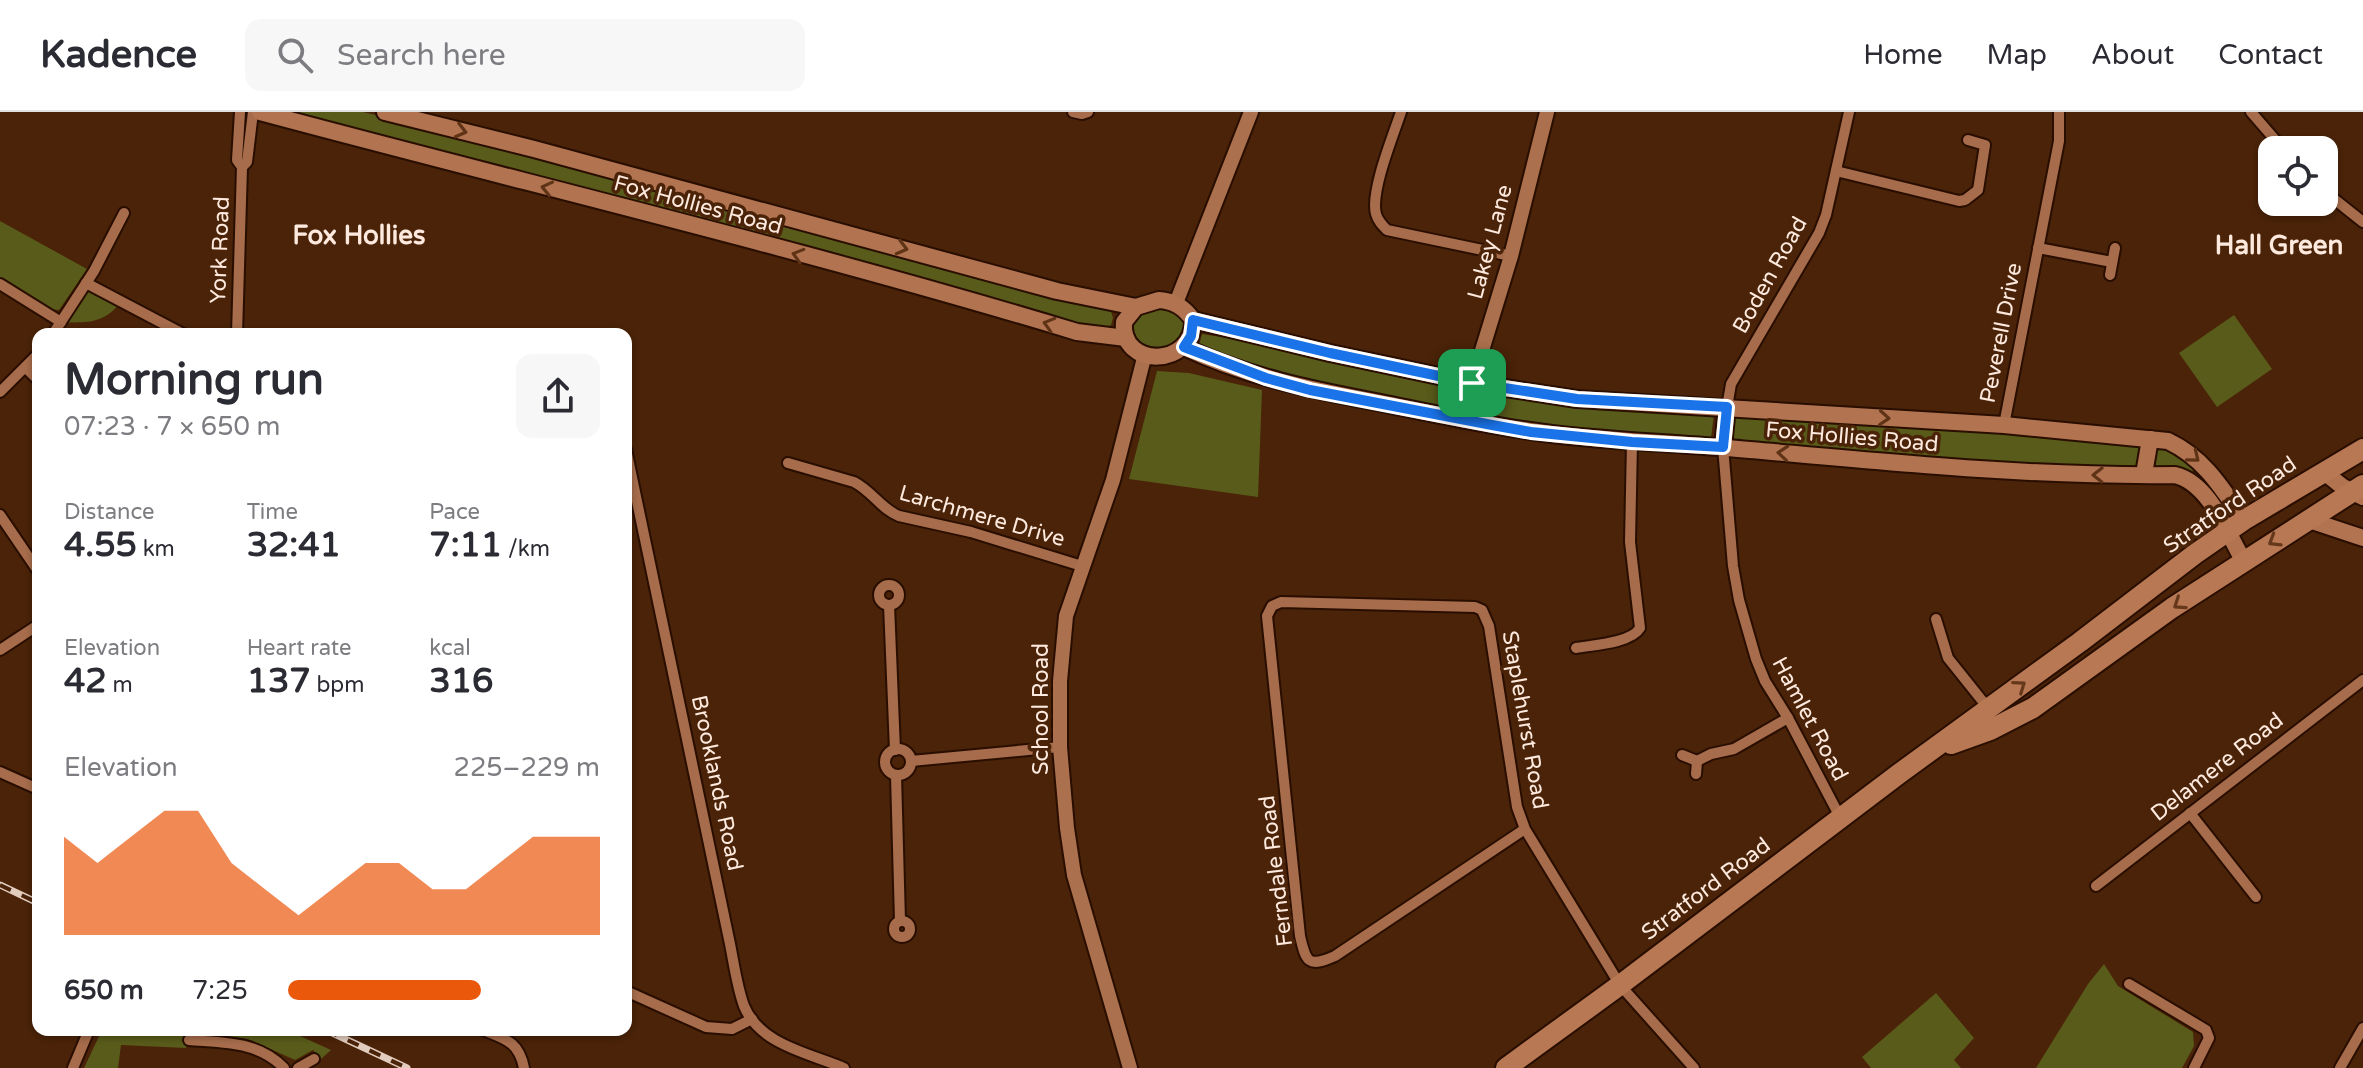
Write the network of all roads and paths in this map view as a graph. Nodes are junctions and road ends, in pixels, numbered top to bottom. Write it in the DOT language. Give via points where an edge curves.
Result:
graph roads {
  1 [pos="240,112"];
  2 [pos="253,112"];
  3 [pos="260,112"];
  4 [pos="385,112"];
  5 [pos="1073,112"];
  6 [pos="1088,112"];
  7 [pos="1251,112"];
  8 [pos="1401,112"];
  9 [pos="1547,112"];
  10 [pos="1849,112"];
  11 [pos="2059,112"];
  12 [pos="2251,112"];
  13 [pos="2272,136"];
  14 [pos="1968,140"];
  15 [pos="242,167"];
  16 [pos="1836,171"];
  17 [pos="2338,202"];
  18 [pos="124,213"];
  19 [pos="2363,222"];
  20 [pos="2038,248"];
  21 [pos="2115,248"];
  22 [pos="1511,256"];
  23 [pos="2112,262"];
  24 [pos="2110,275"];
  25 [pos="86,283"];
  26 [pos="0,284"];
  27 [pos="1176,303"];
  28 [pos="1136,307"];
  29 [pos="1193,320"];
  30 [pos="61,322"];
  31 [pos="57,328"];
  32 [pos="172,328"];
  33 [pos="237,328"];
  34 [pos="1126,338"];
  35 [pos="1184,347"];
  36 [pos="1145,354"];
  37 [pos="32,361"];
  38 [pos="26,368"];
  39 [pos="32,374"];
  40 [pos="1472,383"];
  41 [pos="0,392"];
  42 [pos="1727,407"];
  43 [pos="1465,420"];
  44 [pos="2004,425"];
  45 [pos="2150,439"];
  46 [pos="1632,442"];
  47 [pos="1723,447"];
  48 [pos="2363,449"];
  49 [pos="788,463"];
  50 [pos="2324,472"];
  51 [pos="2144,474"];
  52 [pos="632,478"];
  53 [pos="2359,491"];
  54 [pos="0,515"];
  55 [pos="2309,520"];
  56 [pos="2235,526"];
  57 [pos="2363,538"];
  58 [pos="2243,560"];
  59 [pos="32,562"];
  60 [pos="1082,566"];
  61 [pos="889,605"];
  62 [pos="1267,616"];
  63 [pos="1936,619"];
  64 [pos="32,629"];
  65 [pos="1576,648"];
  66 [pos="0,650"];
  67 [pos="2363,680"];
  68 [pos="1994,717"];
  69 [pos="1788,718"];
  70 [pos="1060,747"];
  71 [pos="895,750"];
  72 [pos="1682,755"];
  73 [pos="911,761"];
  74 [pos="1697,761"];
  75 [pos="0,772"];
  76 [pos="1696,774"];
  77 [pos="896,775"];
  78 [pos="32,786"];
  79 [pos="2190,813"];
  80 [pos="1840,817"];
  81 [pos="1525,829"];
  82 [pos="2096,886"];
  83 [pos="2256,897"];
  84 [pos="900,921"];
  85 [pos="2129,984"];
  86 [pos="1620,985"];
  87 [pos="632,994"];
  88 [pos="752,1019"];
  89 [pos="2363,1028"];
  90 [pos="86,1036"];
  91 [pos="498,1036"];
  92 [pos="189,1040"];
  93 [pos="314,1059"];
  94 [pos="841,1067"];
  95 [pos="73,1068"];
  96 [pos="284,1068"];
  97 [pos="298,1068"];
  98 [pos="524,1068"];
  99 [pos="1130,1068"];
  100 [pos="1506,1068"];
  101 [pos="1694,1068"];
  102 [pos="2194,1068"];
  103 [pos="2340,1068"];
  1 -- 15 [label="street, York Road" via="237,160"];
  2 -- 15 [label="street, York Road"];
  34 -- 3 [label="main road, Fox Hollies Road, one-way" via="1077,332 668,217"];
  4 -- 28 [label="main road, Fox Hollies Road, one-way" via="1057,291"];
  5 -- 6 [label="street"];
  7 -- 27 [label="main road"];
  8 -- 22 [label="street" via="1374,204 1377,218 1387,230"];
  9 -- 22 [label="main road, Lakey Lane"];
  10 -- 16 [label="street, Boden Road"];
  11 -- 20 [label="street, Peverell Drive" via="2059,141"];
  12 -- 13 [label="street"];
  14 -- 16 [label="street" via="1985,145 1978,190 1965,200"];
  15 -- 33 [label="street, York Road"];
  16 -- 42 [label="street, Boden Road" via="1819,233 1731,384"];
  17 -- 19 [label="street"];
  18 -- 25 [label="street"];
  20 -- 23 [label="street, Peverell Drive"];
  20 -- 44 [label="street, Peverell Drive"];
  21 -- 23 [label="street"];
  22 -- 40 [label="main road, Lakey Lane"];
  23 -- 24 [label="street"];
  25 -- 30 [label="street"];
  25 -- 32 [label="street"];
  26 -- 30 [label="street"];
  27 -- 28 [label="main road" via="1159,300"];
  27 -- 29 [label="main road"];
  28 -- 34 [label="main road" via="1124,322"];
  29 -- 35 [label="main road"];
  29 -- 40 [label="main road, Fox Hollies Road"];
  30 -- 31 [label="street"];
  34 -- 36 [label="main road"];
  35 -- 36 [label="main road" via="1164,356"];
  35 -- 43 [label="main road, Fox Hollies Road" via="1310,390"];
  36 -- 60 [label="main road, School Road" via="1113,480"];
  37 -- 38 [label="street"];
  38 -- 39 [label="street"];
  38 -- 41 [label="street"];
  40 -- 42 [label="main road, Fox Hollies Road" via="1577,399"];
  40 -- 43 [label="main road"];
  42 -- 44 [label="main road, Fox Hollies Road, one-way"];
  42 -- 47 [label="main road"];
  43 -- 46 [label="main road, Fox Hollies Road"];
  44 -- 45 [label="main road, Fox Hollies Road"];
  45 -- 51 [label="main road"];
  45 -- 56 [label="main road, Fox Hollies Road, one-way" via="2183,448 2204,465"];
  46 -- 47 [label="main road, Fox Hollies Road"];
  46 -- 65 [label="street" via="1630,542 1640,628 1629,638"];
  51 -- 47 [label="main road, Fox Hollies Road, one-way" via="1962,468"];
  47 -- 69 [label="street, Hamlet Road" via="1739,600 1765,681"];
  48 -- 50 [label="highway, Stratford Road"];
  49 -- 60 [label="street, Larchmere Drive" via="863,486 899,516"];
  50 -- 53 [label="main road"];
  50 -- 56 [label="highway, Stratford Road"];
  51 -- 56 [label="main road, Fox Hollies Road" via="2186,477"];
  52 -- 88 [label="street, Brooklands Road" via="738,984"];
  53 -- 55 [label="highway, Stratford Road"];
  54 -- 59 [label="street"];
  55 -- 57 [label="main road"];
  55 -- 58 [label="highway, Stratford Road, one-way"];
  56 -- 58 [label="main road, Fox Hollies Road"];
  68 -- 56 [label="highway, Stratford Road, one-way" via="2080,642"];
  58 -- 68 [label="highway, Stratford Road, one-way" via="2033,708"];
  60 -- 70 [label="main road, School Road" via="1066,616"];
  61 -- 71 [label="street"];
  62 -- 81 [label="street, Staplehurst Road" via="1281,602 1482,610"];
  62 -- 81 [label="street, Ferndale Road" via="1300,936 1309,961 1320,963 1335,956"];
  63 -- 68 [label="street" via="1948,658"];
  64 -- 66 [label="street"];
  67 -- 79 [label="street, Delamere Road"];
  68 -- 80 [label="highway, Stratford Road" via="1935,749"];
  69 -- 74 [label="street" via="1734,749"];
  69 -- 80 [label="street, Hamlet Road"];
  70 -- 73 [label="street"];
  70 -- 99 [label="main road, School Road" via="1074,875"];
  71 -- 73 [label="street" via="907,753"];
  71 -- 77 [label="street" via="885,763"];
  72 -- 74 [label="street"];
  73 -- 77 [label="street" via="907,771"];
  74 -- 76 [label="street"];
  75 -- 78 [label="street"];
  77 -- 84 [label="street"];
  79 -- 82 [label="street, Delamere Road"];
  79 -- 83 [label="street"];
  80 -- 86 [label="highway, Stratford Road"];
  81 -- 86 [label="street, Staplehurst Road"];
  85 -- 102 [label="street" via="2214,1037"];
  86 -- 100 [label="highway, Stratford Road"];
  86 -- 101 [label="street, Staplehurst Road"];
  87 -- 88 [label="street" via="706,1027 732,1029"];
  88 -- 94 [label="street" via="772,1039"];
  89 -- 103 [label="street"];
  90 -- 95 [label="street"];
  91 -- 98 [label="street" via="522,1053"];
  92 -- 96 [label="street" via="255,1047"];
  93 -- 97 [label="street"];
}
